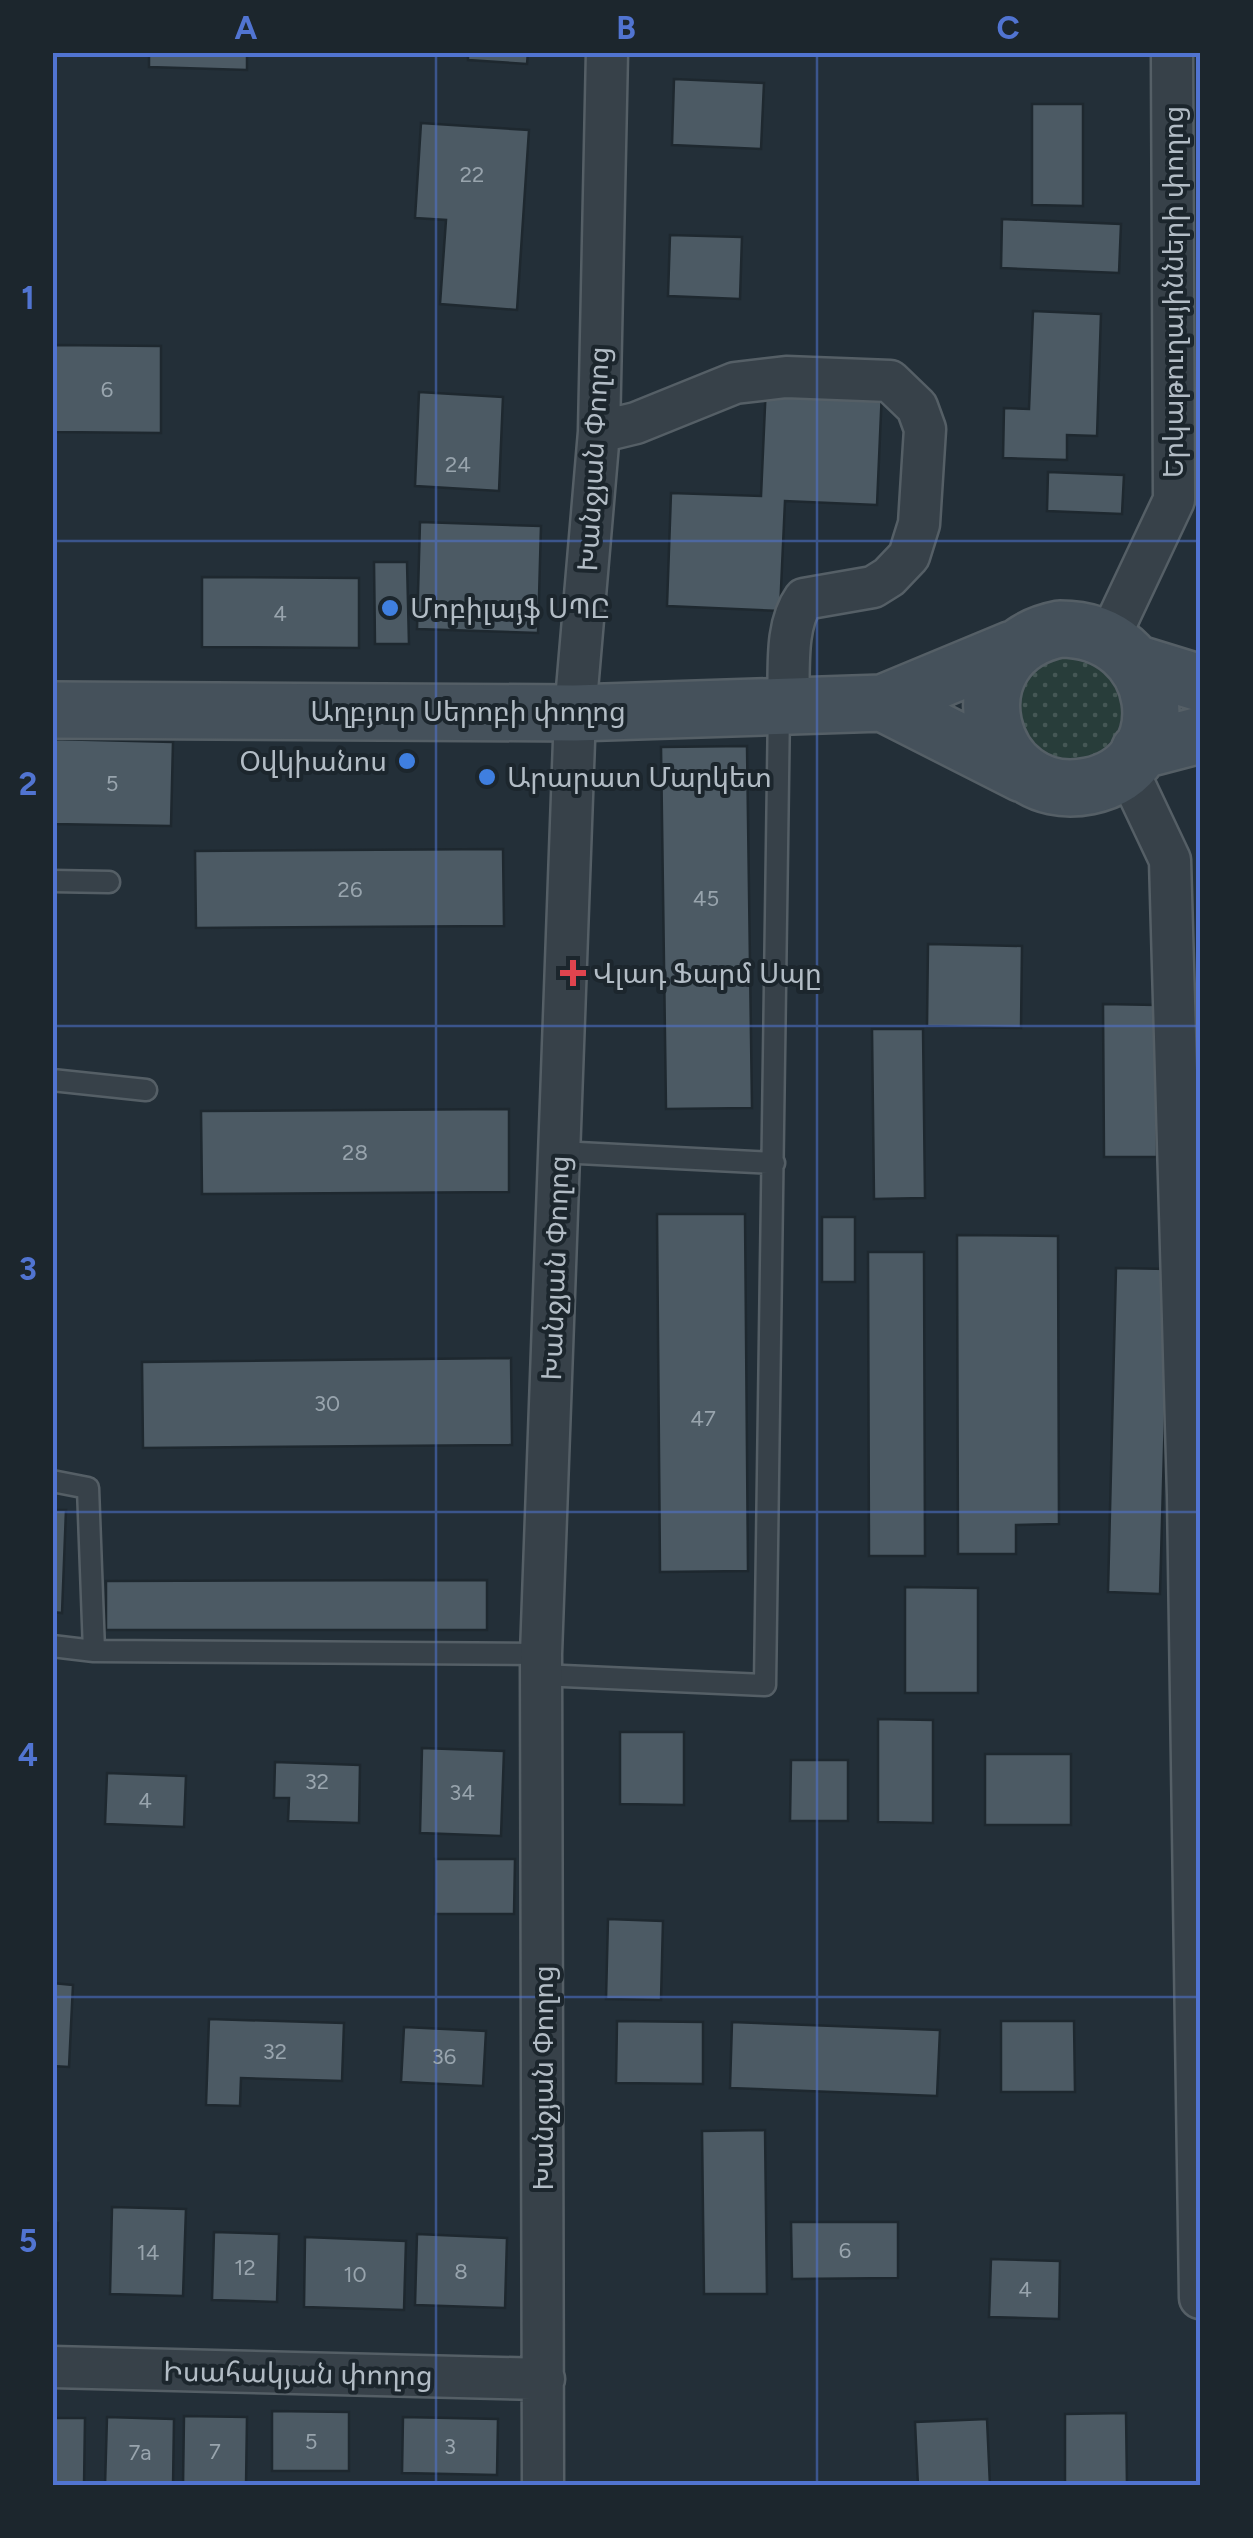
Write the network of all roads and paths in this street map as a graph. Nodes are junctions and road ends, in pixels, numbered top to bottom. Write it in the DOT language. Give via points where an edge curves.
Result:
graph roads {
  1 [pos="607,52"];
  2 [pos="1172,52"];
  3 [pos="598,432"];
  4 [pos="1013,648"];
  5 [pos="1122,650"];
  6 [pos="1200,683"];
  7 [pos="883,703"];
  8 [pos="784,707"];
  9 [pos="52,710"];
  10 [pos="574,713"];
  11 [pos="1200,735"];
  12 [pos="1133,760"];
  13 [pos="1023,774"];
  14 [pos="52,881"];
  15 [pos="109,882"];
  16 [pos="52,1080"];
  17 [pos="146,1090"];
  18 [pos="558,1152"];
  19 [pos="774,1163"];
  20 [pos="52,1481"];
  21 [pos="52,1646"];
  22 [pos="94,1651"];
  23 [pos="541,1664"];
  24 [pos="1200,2298"];
  25 [pos="52,2368"];
  26 [pos="544,2379"];
  27 [pos="543,2486"];
  1 -- 3 [label="street, Խանջյան Փողոց"];
  2 -- 5 [label="street, Երկաթուղայինների փողոց" via="1174,500"];
  3 -- 8 [label="street" via="760,378 890,381 917,407 924,448 919,524 909,556 872,587 804,599 792,626"];
  3 -- 10 [label="street, Խանջյան Փողոց"];
  4 -- 5 [label="main road" via="1060,629 1086,630"];
  4 -- 7 [label="main road"];
  4 -- 13 [label="main road" via="997,677 992,712 1000,744"];
  5 -- 6 [label="main road"];
  5 -- 12 [label="main road" via="1147,686 1151,720"];
  7 -- 8 [label="main road, Աղբյուր Սերոբի փողոց"];
  7 -- 13 [label="main road"];
  8 -- 10 [label="main road, Աղբյուր Սերոբի փողոց"];
  8 -- 19 [label="lane"];
  9 -- 10 [label="main road, Աղբյուր Սերոբի փողոց"];
  10 -- 18 [label="street, Խանջյան Փողոց"];
  11 -- 12 [label="main road"];
  12 -- 13 [label="main road" via="1109,781 1070,789"];
  12 -- 24 [label="street" via="1170,860"];
  14 -- 15 [label="lane"];
  16 -- 17 [label="lane"];
  18 -- 19 [label="lane"];
  18 -- 23 [label="street, Խանջյան Փողոց"];
  19 -- 23 [label="lane" via="765,1685"];
  20 -- 22 [label="lane" via="88,1488"];
  21 -- 22 [label="lane"];
  22 -- 23 [label="lane"];
  23 -- 26 [label="street, Խանջյան Փողոց"];
  25 -- 26 [label="street, Իսահակյան փողոց"];
  26 -- 27 [label="street, Խանջյան Փողոց"];
}
